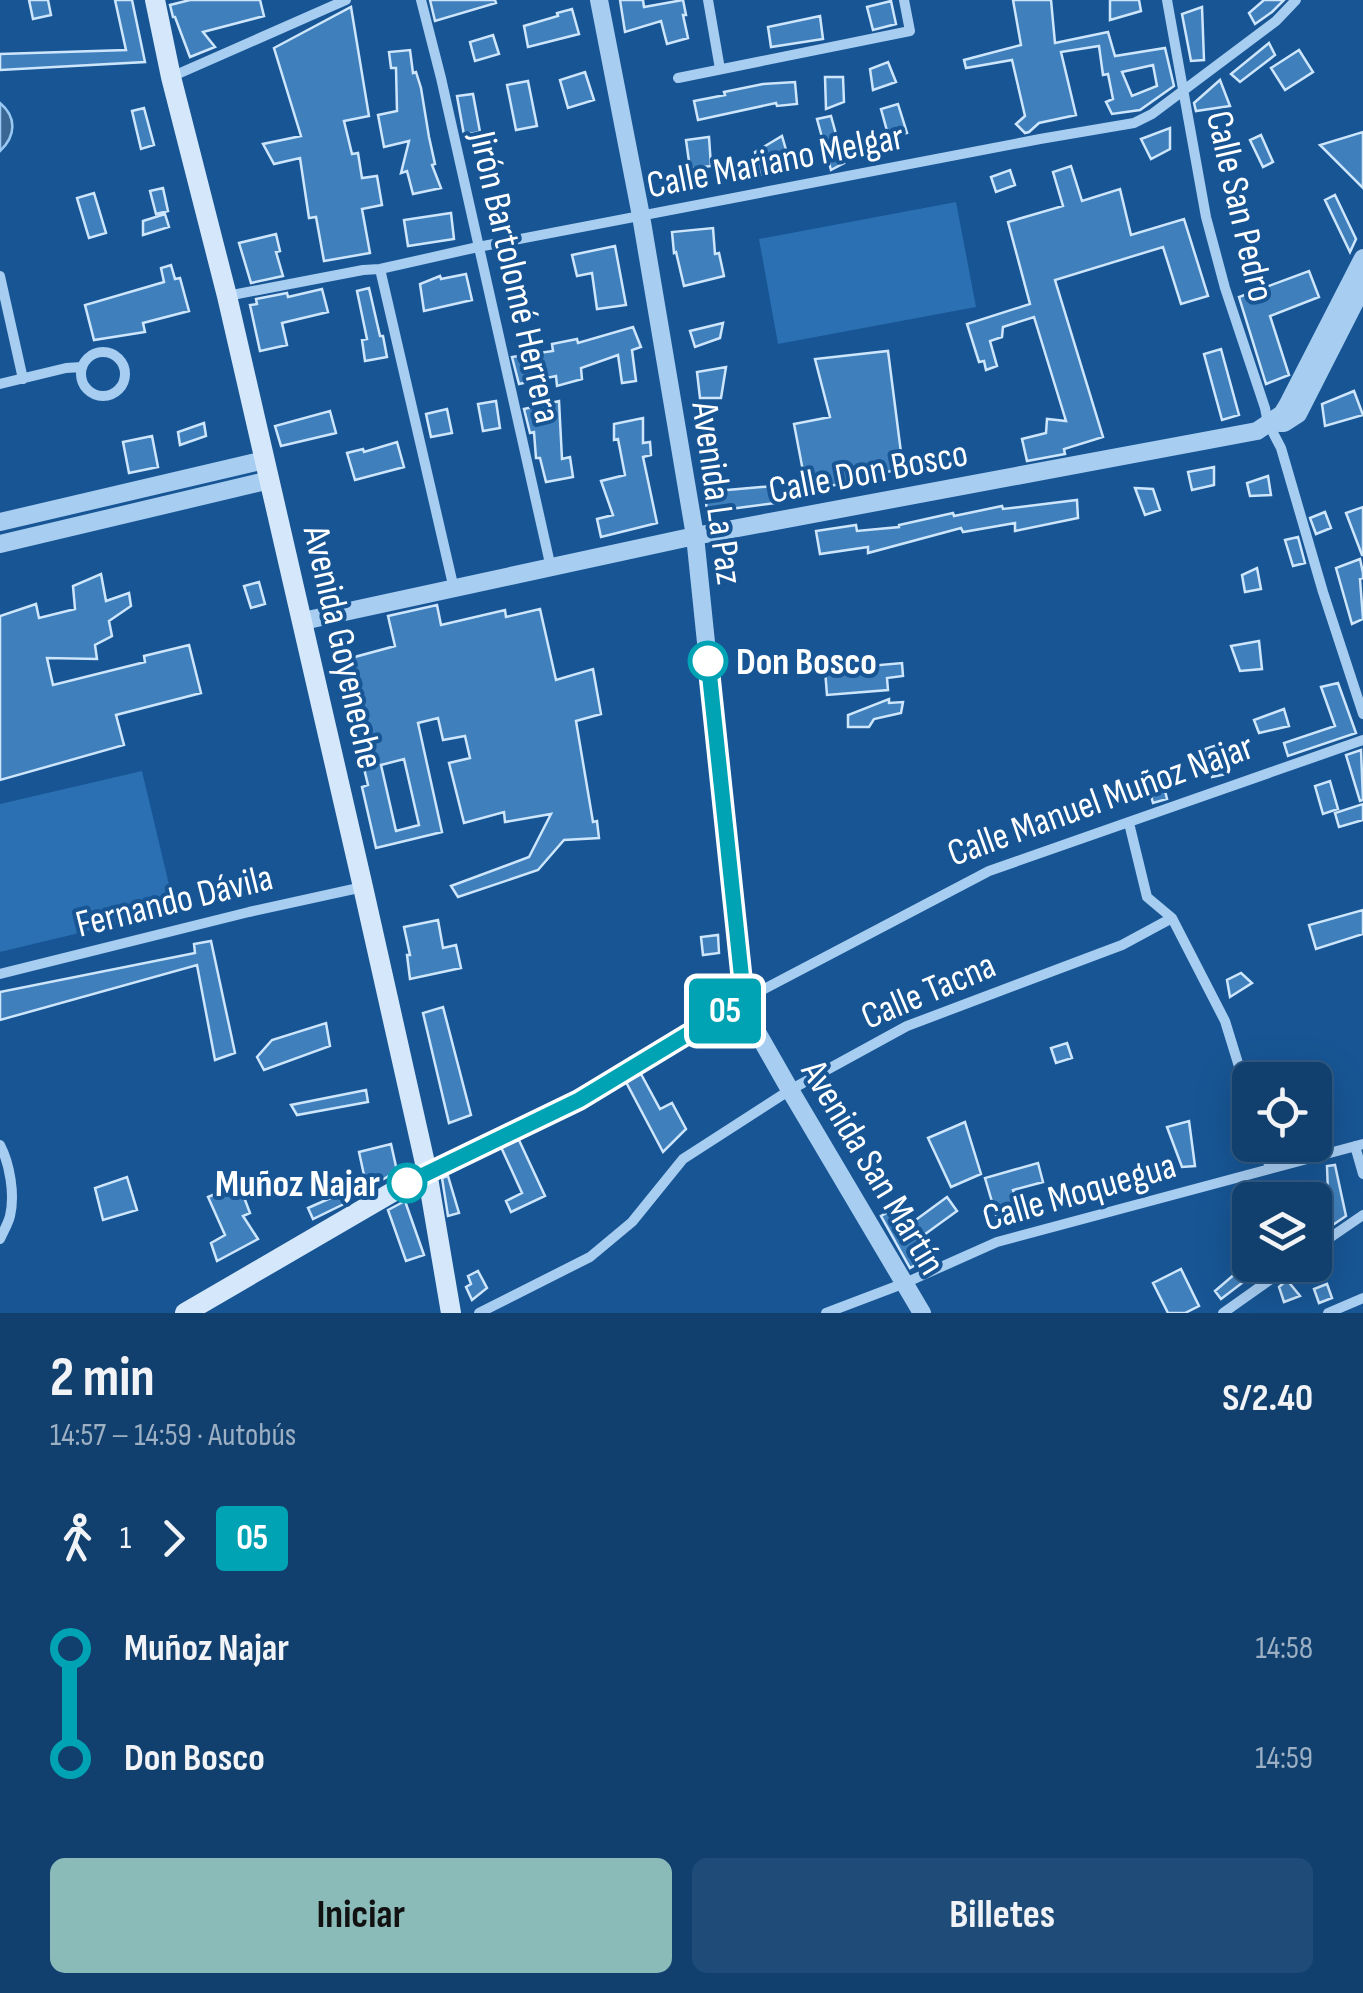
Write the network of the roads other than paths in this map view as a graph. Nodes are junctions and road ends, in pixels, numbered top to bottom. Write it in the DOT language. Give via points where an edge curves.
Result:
graph roads {
  1 [pos="155,0"];
  2 [pos="346,0"];
  3 [pos="420,0"];
  4 [pos="599,0"];
  5 [pos="708,0"];
  6 [pos="904,0"];
  7 [pos="1168,0"];
  8 [pos="1296,0"];
  9 [pos="720,70"];
  10 [pos="171,77"];
  11 [pos="678,78"];
  12 [pos="1184,90"];
  13 [pos="641,216"];
  14 [pos="478,247"];
  15 [pos="1363,258"];
  16 [pos="380,269"];
  17 [pos="0,276"];
  18 [pos="1363,286"];
  19 [pos="227,296"];
  20 [pos="82,368"];
  21 [pos="23,379"];
  22 [pos="0,384"];
  23 [pos="1268,423"];
  24 [pos="268,470"];
  25 [pos="0,522"];
  26 [pos="694,536"];
  27 [pos="0,544"];
  28 [pos="551,568"];
  29 [pos="454,588"];
  30 [pos="303,621"];
  31 [pos="1363,714"];
  32 [pos="1363,740"];
  33 [pos="1129,823"];
  34 [pos="363,887"];
  35 [pos="1172,918"];
  36 [pos="0,974"];
  37 [pos="744,1000"];
  38 [pos="1238,1062"];
  39 [pos="790,1090"];
  40 [pos="0,1145"];
  41 [pos="1359,1145"];
  42 [pos="1268,1162"];
  43 [pos="1270,1168"];
  44 [pos="427,1172"];
  45 [pos="1363,1174"];
  46 [pos="1363,1214"];
  47 [pos="1332,1236"];
  48 [pos="0,1239"];
  49 [pos="1268,1282"];
  50 [pos="905,1283"];
  51 [pos="1363,1298"];
  52 [pos="185,1313"];
  53 [pos="451,1313"];
  54 [pos="479,1313"];
  55 [pos="826,1313"];
  56 [pos="922,1313"];
  57 [pos="1223,1313"];
  58 [pos="1328,1313"];
  1 -- 10 [label="main road, Avenida Goyeneche"];
  2 -- 10 [label="street"];
  3 -- 14 [label="street, Jirón Bartolomé Herrera"];
  4 -- 13 [label="street, Avenida La Paz"];
  5 -- 9 [label="street"];
  6 -- 9 [label="street" via="910,32"];
  7 -- 12 [label="street, Calle San Pedro"];
  8 -- 12 [label="street, Calle Mariano Melgar"];
  9 -- 11 [label="street"];
  10 -- 19 [label="main road, Avenida Goyeneche"];
  12 -- 13 [label="street, Calle Mariano Melgar" via="1134,123"];
  12 -- 23 [label="street, Calle San Pedro" via="1206,217"];
  13 -- 14 [label="street, Calle Mariano Melgar"];
  13 -- 26 [label="street, Avenida La Paz"];
  14 -- 16 [label="street, Calle Mariano Melgar"];
  14 -- 28 [label="street, Jirón Bartolomé Herrera"];
  15 -- 23 [label="street" via="1288,406"];
  16 -- 19 [label="street, Calle Mariano Melgar"];
  16 -- 29 [label="street"];
  17 -- 21 [label="street"];
  18 -- 23 [label="street, Calle Don Bosco" via="1298,414"];
  19 -- 24 [label="main road, Avenida Goyeneche"];
  20 -- 20 [label="street" via="84,385 98,396 123,381 124,368 112,354 94,354"];
  20 -- 21 [label="street"];
  21 -- 22 [label="street"];
  23 -- 26 [label="street, Calle Don Bosco" via="1257,431"];
  23 -- 31 [label="street, Calle San Pedro"];
  24 -- 25 [label="street"];
  24 -- 27 [label="street"];
  24 -- 30 [label="main road, Avenida Goyeneche"];
  26 -- 28 [label="street, Calle Don Bosco"];
  26 -- 37 [label="street, Avenida La Paz"];
  28 -- 29 [label="street, Calle Don Bosco"];
  29 -- 30 [label="street, Calle Don Bosco"];
  30 -- 34 [label="main road, Avenida Goyeneche"];
  32 -- 33 [label="street, Calle Manuel Muñoz Najar"];
  33 -- 35 [label="street" via="1148,897"];
  33 -- 37 [label="street, Calle Manuel Muñoz Najar" via="989,871"];
  34 -- 36 [label="street, Fernando Dávila"];
  34 -- 44 [label="main road, Avenida Goyeneche"];
  35 -- 38 [label="street" via="1225,1021"];
  35 -- 39 [label="street, Calle Tacna" via="1122,946 907,1026"];
  37 -- 39 [label="street, Avenida San Martín"];
  37 -- 44 [label="street, Calle Manuel Muñoz Najar" via="579,1100"];
  39 -- 50 [label="street, Avenida San Martín"];
  39 -- 54 [label="street, Calle Tacna" via="683,1159 632,1222 590,1257"];
  40 -- 48 [label="street" via="11,1190"];
  41 -- 43 [label="street, Calle Moquegua"];
  41 -- 45 [label="street"];
  42 -- 43 [label="street"];
  43 -- 50 [label="street, Calle Moquegua" via="997,1242"];
  44 -- 52 [label="main road, Calle Manuel Muñoz Najar"];
  44 -- 53 [label="main road, Avenida Goyeneche"];
  46 -- 47 [label="street"];
  49 -- 57 [label="street"];
  50 -- 55 [label="street, Calle Moquegua"];
  50 -- 56 [label="street, Avenida San Martín"];
  51 -- 58 [label="street"];
}
